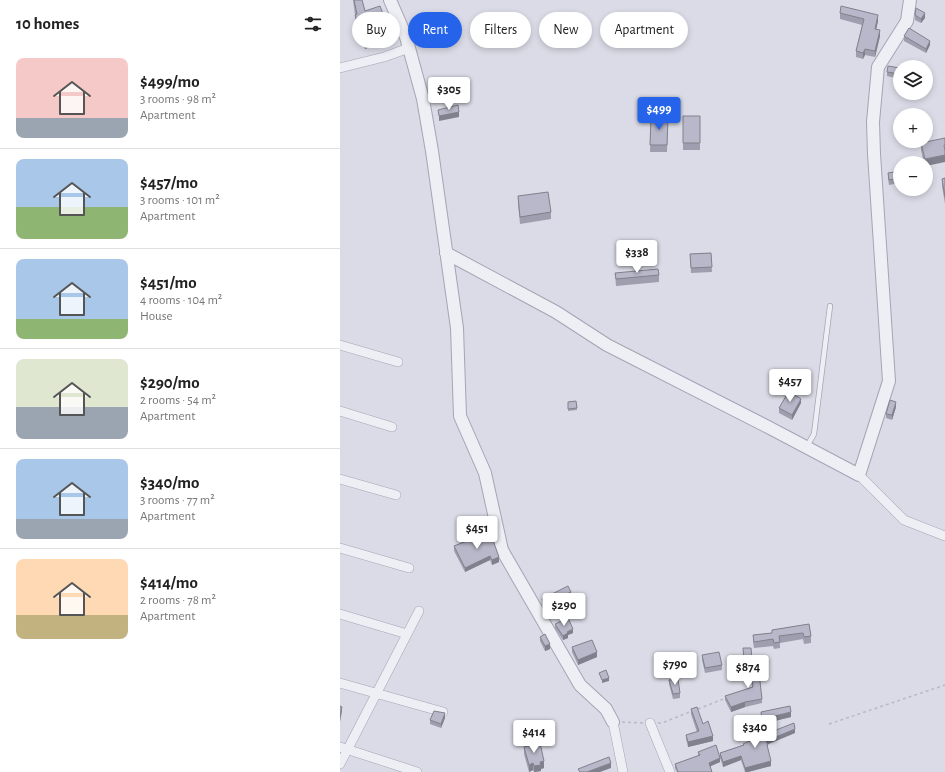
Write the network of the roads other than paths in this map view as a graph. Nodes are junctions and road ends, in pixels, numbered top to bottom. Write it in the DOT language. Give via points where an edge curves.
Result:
graph roads {
  1 [pos="390,0"];
  2 [pos="910,0"];
  3 [pos="408,45"];
  4 [pos="409,48"];
  5 [pos="340,68"];
  6 [pos="446,254"];
  7 [pos="830,306"];
  8 [pos="340,345"];
  9 [pos="398,362"];
  10 [pos="340,411"];
  11 [pos="392,427"];
  12 [pos="806,448"];
  13 [pos="859,475"];
  14 [pos="340,479"];
  15 [pos="396,495"];
  16 [pos="945,536"];
  17 [pos="340,548"];
  18 [pos="409,568"];
  19 [pos="419,611"];
  20 [pos="340,614"];
  21 [pos="407,634"];
  22 [pos="340,683"];
  23 [pos="376,694"];
  24 [pos="443,712"];
  25 [pos="612,722"];
  26 [pos="650,723"];
  27 [pos="344,748"];
  28 [pos="340,764"];
  29 [pos="417,772"];
  30 [pos="623,772"];
  31 [pos="670,772"];
  1 -- 3 [label="street"];
  2 -- 13 [label="street" via="907,21 878,67 873,146 889,381"];
  4 -- 5 [label="street"];
  4 -- 6 [label="street" via="423,99"];
  6 -- 12 [label="street" via="556,312 607,345"];
  6 -- 25 [label="street" via="456,328 460,416 485,473 502,550 580,685 606,709"];
  7 -- 12 [label="lane" via="814,434"];
  8 -- 9 [label="street"];
  10 -- 11 [label="street"];
  12 -- 13 [label="street"];
  13 -- 16 [label="street" via="904,520"];
  14 -- 15 [label="street"];
  17 -- 18 [label="street"];
  19 -- 21 [label="street"];
  20 -- 21 [label="street"];
  21 -- 23 [label="street"];
  22 -- 23 [label="street"];
  23 -- 24 [label="street"];
  23 -- 27 [label="street"];
  25 -- 30 [label="street"];
  26 -- 31 [label="street"];
  27 -- 28 [label="street"];
  27 -- 29 [label="street"];
}
